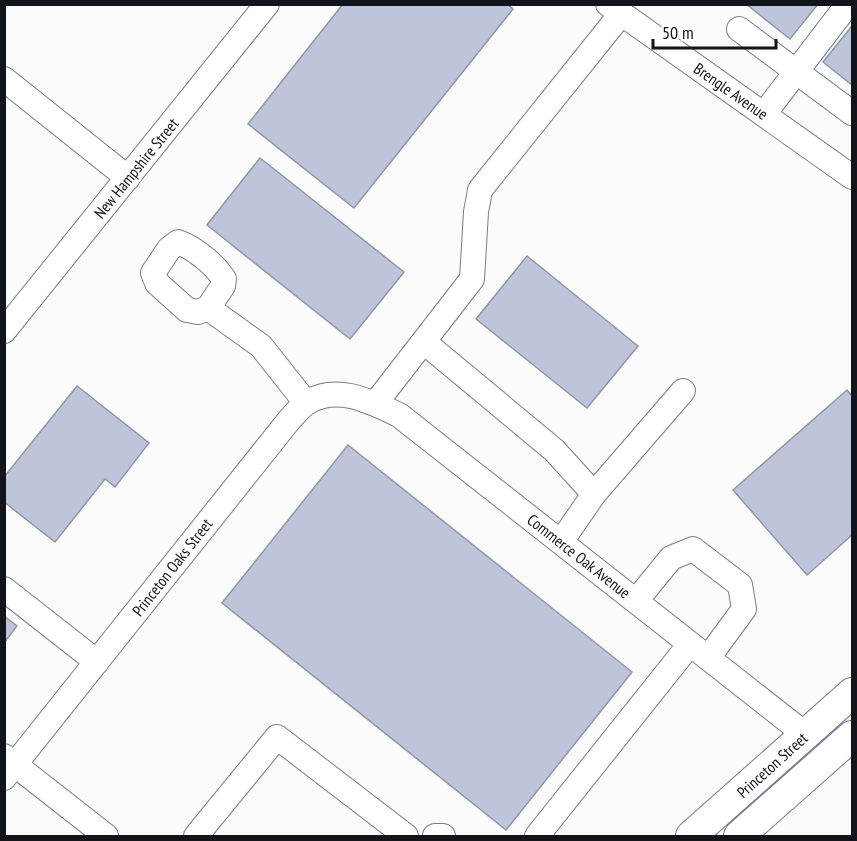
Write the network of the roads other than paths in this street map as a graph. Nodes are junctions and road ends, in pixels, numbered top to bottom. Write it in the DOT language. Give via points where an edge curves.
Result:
graph roads {
  1 [pos="267,4"];
  2 [pos="848,4"];
  3 [pos="615,9"];
  4 [pos="739,29"];
  5 [pos="796,73"];
  6 [pos="4,79"];
  7 [pos="852,113"];
  8 [pos="764,114"];
  9 [pos="852,177"];
  10 [pos="128,178"];
  11 [pos="208,308"];
  12 [pos="4,331"];
  13 [pos="424,342"];
  14 [pos="683,391"];
  15 [pos="306,403"];
  16 [pos="375,404"];
  17 [pos="594,494"];
  18 [pos="561,542"];
  19 [pos="4,589"];
  20 [pos="636,601"];
  21 [pos="699,651"];
  22 [pos="97,662"];
  23 [pos="852,693"];
  24 [pos="806,735"];
  25 [pos="852,736"];
  26 [pos="8,766"];
  27 [pos="106,837"];
  28 [pos="196,837"];
  29 [pos="406,837"];
  30 [pos="435,837"];
  31 [pos="443,837"];
  32 [pos="537,837"];
  33 [pos="691,837"];
  34 [pos="740,837"];
  1 -- 10 [label="street, New Hampshire Street"];
  2 -- 5 [label="street"];
  3 -- 8 [label="street, Brengle Avenue"];
  3 -- 13 [label="street" via="480,190 472,279"];
  4 -- 5 [label="street"];
  5 -- 7 [label="street"];
  5 -- 8 [label="street"];
  6 -- 10 [label="street"];
  8 -- 9 [label="street, Brengle Avenue"];
  10 -- 12 [label="street, New Hampshire Street"];
  11 -- 15 [label="street" via="261,346"];
  13 -- 16 [label="street"];
  13 -- 17 [label="street" via="554,450"];
  14 -- 17 [label="street"];
  15 -- 16 [label="street, Commerce Oak Avenue" via="319,396 344,394"];
  15 -- 22 [label="street, Princeton Oaks Street"];
  16 -- 18 [label="street, Commerce Oak Avenue" via="399,415"];
  17 -- 18 [label="street"];
  18 -- 20 [label="street, Commerce Oak Avenue"];
  19 -- 22 [label="street"];
  20 -- 21 [label="street, Commerce Oak Avenue"];
  20 -- 21 [label="street" via="671,558 693,549 740,585 744,609"];
  21 -- 24 [label="street, Commerce Oak Avenue"];
  21 -- 32 [label="street"];
  22 -- 26 [label="street, Princeton Oaks Street"];
  23 -- 24 [label="main road, Princeton Street"];
  24 -- 33 [label="main road, Princeton Street"];
  25 -- 34 [label="main road, Princeton Street"];
  26 -- 27 [label="street"];
  28 -- 29 [label="street" via="277,737"];
  30 -- 31 [label="street"];
}
